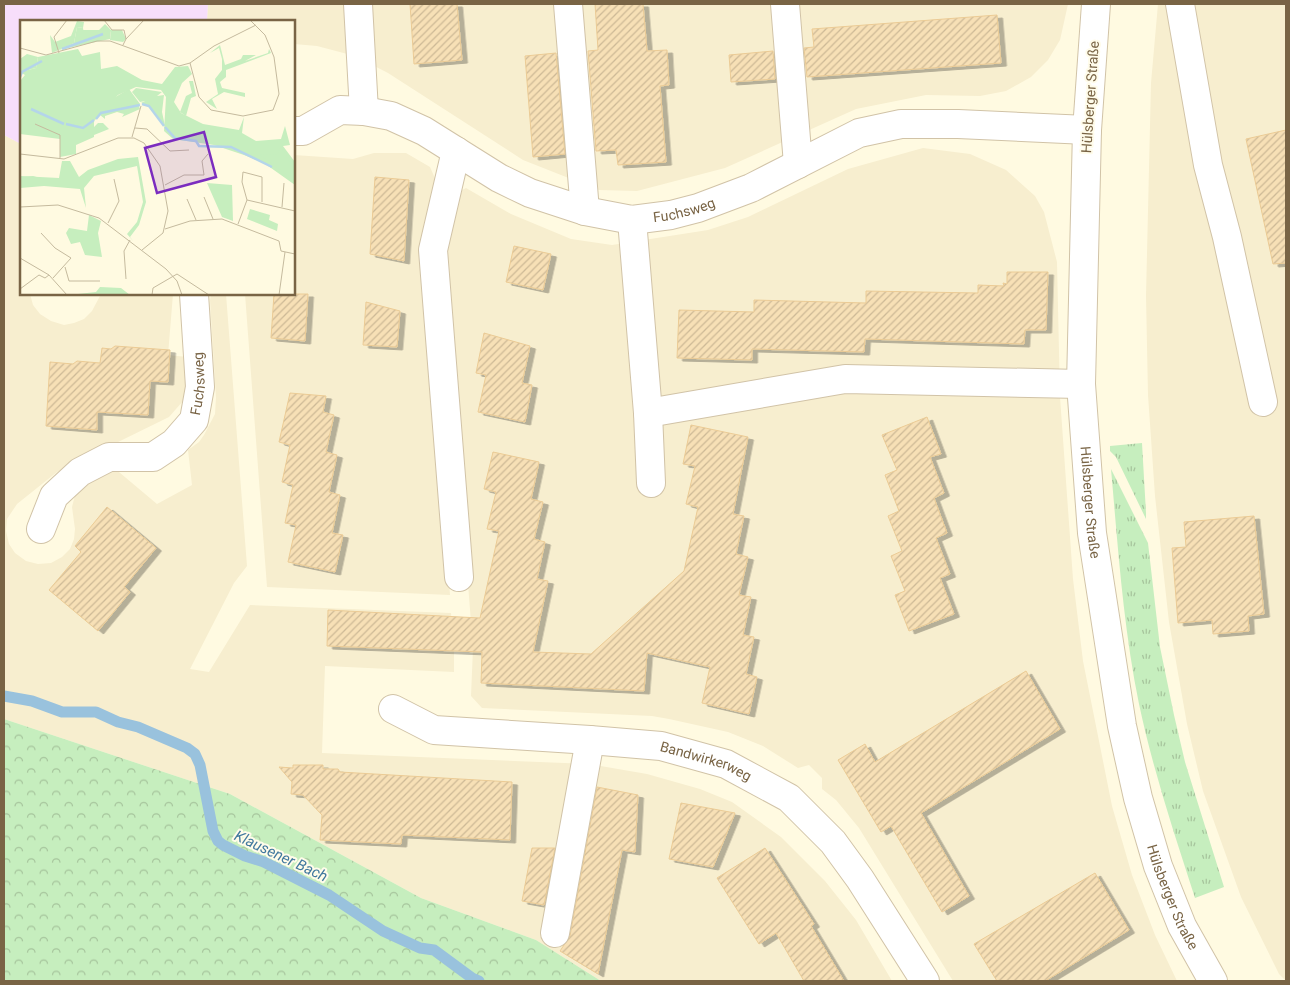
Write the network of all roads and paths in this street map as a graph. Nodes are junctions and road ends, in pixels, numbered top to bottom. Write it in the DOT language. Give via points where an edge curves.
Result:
graph roads {
  1 [pos="358,4"];
  2 [pos="568,4"];
  3 [pos="785,4"];
  4 [pos="1096,4"];
  5 [pos="1180,4"];
  6 [pos="364,111"];
  7 [pos="1087,130"];
  8 [pos="295,131"];
  9 [pos="456,151"];
  10 [pos="798,164"];
  11 [pos="585,211"];
  12 [pos="632,220"];
  13 [pos="194,295"];
  14 [pos="1081,384"];
  15 [pos="1263,402"];
  16 [pos="648,413"];
  17 [pos="651,483"];
  18 [pos="41,529"];
  19 [pos="459,578"];
  20 [pos="393,709"];
  21 [pos="590,740"];
  22 [pos="555,933"];
  23 [pos="925,981"];
  24 [pos="1213,981"];
  1 -- 6 [label="street"];
  2 -- 11 [label="street"];
  3 -- 10 [label="street"];
  4 -- 7 [label="street, Hülsberger Straße"];
  5 -- 15 [label="street" via="1208,165"];
  6 -- 8 [label="street, Fuchsweg" via="340,110 303,131"];
  6 -- 9 [label="street, Fuchsweg" via="391,116"];
  7 -- 10 [label="street, Fuchsweg" via="901,124 859,133"];
  7 -- 14 [label="street, Hülsberger Straße"];
  9 -- 11 [label="street, Fuchsweg" via="530,193"];
  9 -- 19 [label="street" via="434,250"];
  10 -- 12 [label="street, Fuchsweg" via="751,188 698,208"];
  11 -- 12 [label="street, Fuchsweg"];
  12 -- 16 [label="street"];
  13 -- 18 [label="street, Fuchsweg" via="200,387 194,420 174,443 153,457 109,457 80,472 54,496"];
  14 -- 16 [label="street" via="845,378"];
  14 -- 24 [label="street, Hülsberger Straße" via="1092,533 1122,726 1158,866 1182,926"];
  16 -- 17 [label="street"];
  20 -- 21 [label="street, Bandwirkerweg" via="434,730"];
  21 -- 22 [label="street"];
  21 -- 23 [label="street, Bandwirkerweg" via="661,746 726,764 789,798 832,842 860,879"];
}
